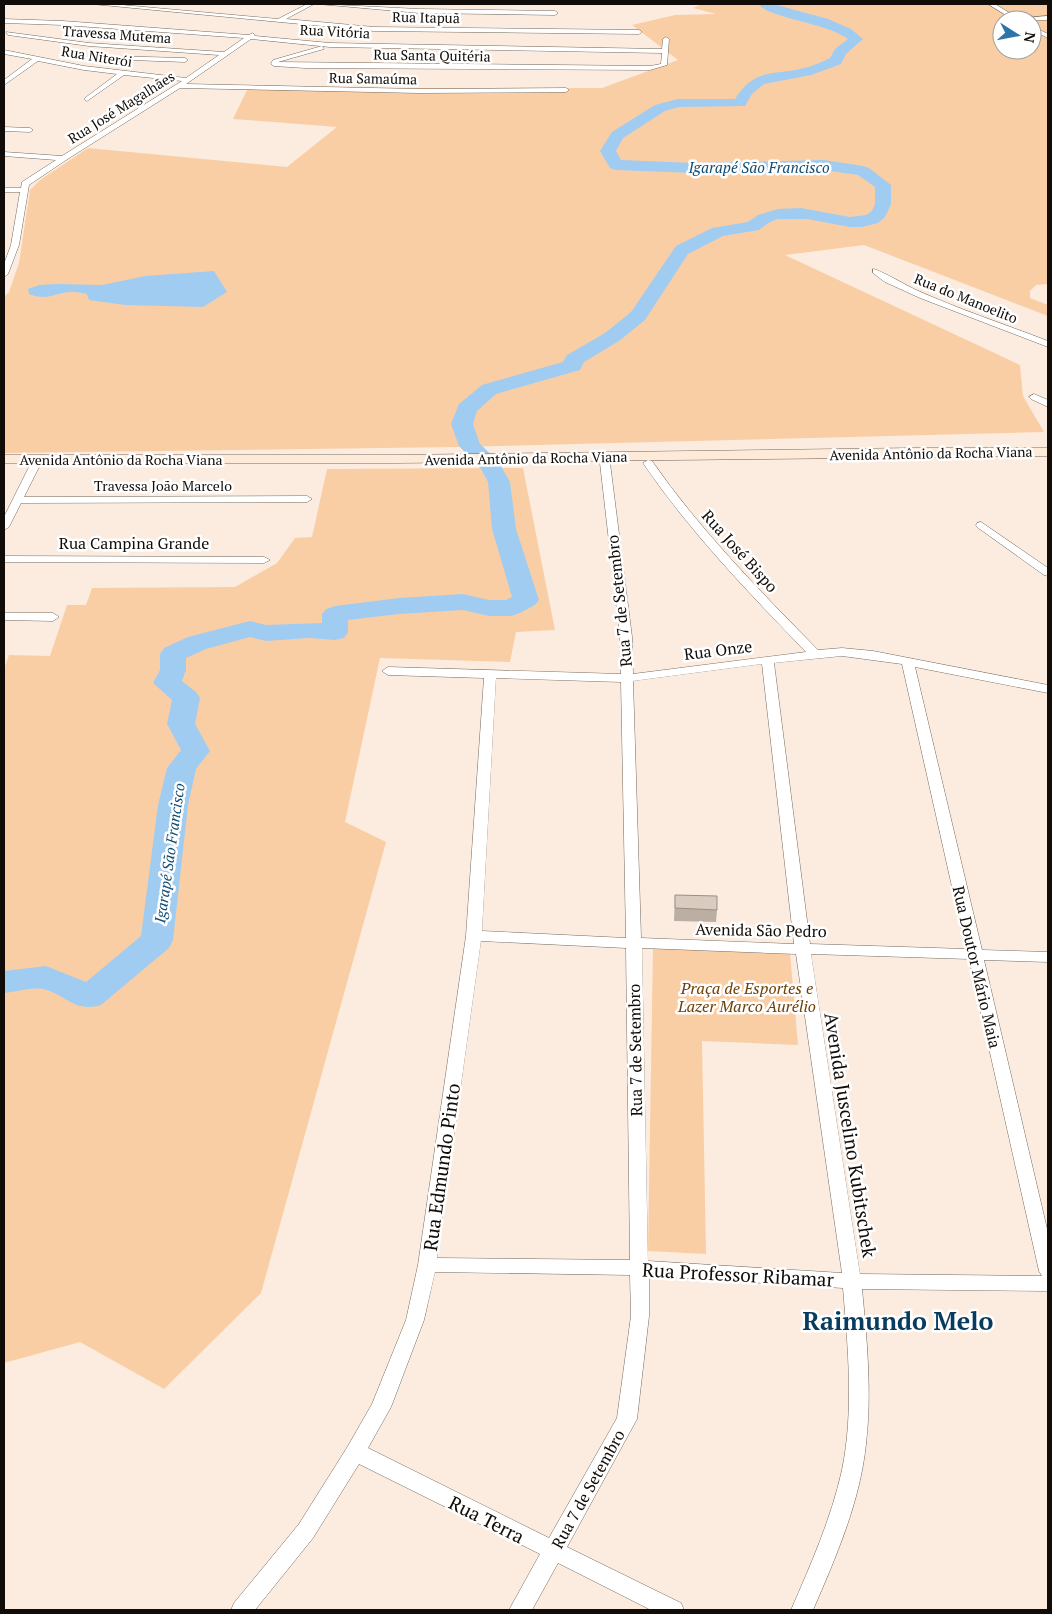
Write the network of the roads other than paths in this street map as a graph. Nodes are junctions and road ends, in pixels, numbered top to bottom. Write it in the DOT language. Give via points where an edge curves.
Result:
graph roads {
  1 [pos="95,4"];
  2 [pos="311,4"];
  3 [pos="321,4"];
  4 [pos="556,4"];
  5 [pos="382,6"];
  6 [pos="554,13"];
  7 [pos="4,21"];
  8 [pos="279,21"];
  9 [pos="552,31"];
  10 [pos="639,32"];
  11 [pos="8,33"];
  12 [pos="250,37"];
  13 [pos="666,39"];
  14 [pos="330,45"];
  15 [pos="665,51"];
  16 [pos="4,52"];
  17 [pos="225,54"];
  18 [pos="38,58"];
  19 [pos="106,58"];
  20 [pos="547,58"];
  21 [pos="192,60"];
  22 [pos="200,61"];
  23 [pos="216,61"];
  24 [pos="519,68"];
  25 [pos="122,73"];
  26 [pos="518,76"];
  27 [pos="7,77"];
  28 [pos="187,80"];
  29 [pos="4,83"];
  30 [pos="517,84"];
  31 [pos="179,86"];
  32 [pos="566,90"];
  33 [pos="517,92"];
  34 [pos="87,99"];
  35 [pos="4,129"];
  36 [pos="30,130"];
  37 [pos="4,154"];
  38 [pos="63,158"];
  39 [pos="4,190"];
  40 [pos="24,190"];
  41 [pos="5,268"];
  42 [pos="876,271"];
  43 [pos="1048,344"];
  44 [pos="1034,397"];
  45 [pos="1048,404"];
  46 [pos="1048,452"];
  47 [pos="4,459"];
  48 [pos="1048,459"];
  49 [pos="497,461"];
  50 [pos="396,462"];
  51 [pos="605,463"];
  52 [pos="648,463"];
  53 [pos="4,465"];
  54 [pos="34,465"];
  55 [pos="307,499"];
  56 [pos="18,500"];
  57 [pos="981,525"];
  58 [pos="4,526"];
  59 [pos="4,558"];
  60 [pos="264,560"];
  61 [pos="1048,573"];
  62 [pos="4,616"];
  63 [pos="53,617"];
  64 [pos="815,654"];
  65 [pos="768,660"];
  66 [pos="908,662"];
  67 [pos="388,671"];
  68 [pos="490,674"];
  69 [pos="628,678"];
  70 [pos="1047,692"];
  71 [pos="474,936"];
  72 [pos="634,945"];
  73 [pos="802,948"];
  74 [pos="974,954"];
  75 [pos="1048,957"];
  76 [pos="428,1265"];
  77 [pos="638,1268"];
  78 [pos="1048,1271"];
  79 [pos="852,1281"];
  80 [pos="1048,1284"];
  81 [pos="355,1452"];
  82 [pos="553,1552"];
  83 [pos="242,1610"];
  84 [pos="520,1610"];
  85 [pos="673,1610"];
  86 [pos="802,1610"];
  1 -- 8 [label="street, Rua Itapuã"];
  2 -- 8 [label="street, Rua José Magalhães"];
  3 -- 5 [label="street"];
  4 -- 6 [label="street"];
  5 -- 6 [label="street"];
  6 -- 9 [label="street"];
  7 -- 12 [label="street, Rua Vitória"];
  8 -- 9 [label="street, Rua Itapuã" via="374,28"];
  8 -- 12 [label="street, Rua José Magalhães"];
  9 -- 10 [label="street, Rua Itapuã"];
  9 -- 20 [label="street"];
  11 -- 17 [label="street, Travessa Mutema" via="84,45"];
  12 -- 14 [label="street, Rua Vitória"];
  12 -- 17 [label="street, Rua José Magalhães"];
  13 -- 15 [label="street"];
  14 -- 20 [label="street, Rua Vitória"];
  14 -- 24 [label="street, Rua Santa Quitéria" via="275,61 274,64"];
  15 -- 20 [label="street, Rua Vitória"];
  15 -- 20 [label="street, Rua Santa Quitéria" via="664,65 650,68"];
  16 -- 18 [label="street, Rua Niterói"];
  17 -- 23 [label="street, Rua José Magalhães"];
  18 -- 25 [label="street, Rua Niterói"];
  18 -- 27 [label="street"];
  19 -- 21 [label="street"];
  20 -- 24 [label="street, Rua Santa Quitéria"];
  22 -- 23 [label="street"];
  23 -- 28 [label="street, Rua José Magalhães"];
  24 -- 26 [label="street"];
  25 -- 28 [label="street, Rua Niterói"];
  25 -- 34 [label="street"];
  27 -- 29 [label="street"];
  28 -- 31 [label="street, Rua José Magalhães"];
  30 -- 33 [label="street"];
  31 -- 33 [label="street, Rua Samaúma"];
  31 -- 38 [label="street, Rua José Magalhães"];
  32 -- 33 [label="street, Rua Samaúma"];
  35 -- 36 [label="street"];
  37 -- 38 [label="street"];
  38 -- 40 [label="street, Rua José Magalhães" via="25,184"];
  39 -- 40 [label="street"];
  40 -- 41 [label="street" via="15,245"];
  42 -- 43 [label="street, Rua do Manoelito" via="923,296"];
  44 -- 45 [label="street"];
  46 -- 49 [label="main road, Avenida Antônio da Rocha Viana"];
  47 -- 50 [label="main road, Avenida Antônio da Rocha Viana"];
  48 -- 52 [label="main road, Avenida Antônio da Rocha Viana"];
  49 -- 50 [label="main road, Avenida Antônio da Rocha Viana"];
  49 -- 51 [label="main road, Avenida Antônio da Rocha Viana"];
  50 -- 54 [label="main road, Avenida Antônio da Rocha Viana"];
  51 -- 52 [label="main road, Avenida Antônio da Rocha Viana"];
  51 -- 69 [label="street, Rua 7 de Setembro"];
  52 -- 64 [label="street, Rua José Bispo" via="671,496 734,571"];
  53 -- 54 [label="main road, Avenida Antônio da Rocha Viana"];
  54 -- 56 [label="street"];
  55 -- 56 [label="street, Travessa João Marcelo"];
  56 -- 58 [label="street"];
  57 -- 61 [label="street"];
  59 -- 60 [label="street, Rua Campina Grande"];
  62 -- 63 [label="street"];
  64 -- 65 [label="street, Rua Onze"];
  64 -- 66 [label="street, Rua Onze" via="850,653"];
  65 -- 69 [label="street, Rua Onze"];
  65 -- 73 [label="street, Avenida Juscelino Kubitschek"];
  66 -- 70 [label="street, Rua Onze"];
  66 -- 74 [label="street, Rua Doutor Mário Maia"];
  67 -- 68 [label="street, Rua Onze"];
  68 -- 69 [label="street, Rua Onze"];
  68 -- 71 [label="street, Rua Edmundo Pinto"];
  69 -- 72 [label="street, Rua 7 de Setembro"];
  71 -- 72 [label="street, Avenida São Pedro"];
  71 -- 76 [label="street, Rua Edmundo Pinto"];
  72 -- 73 [label="street, Avenida São Pedro"];
  72 -- 77 [label="street, Rua 7 de Setembro"];
  73 -- 74 [label="street, Avenida São Pedro"];
  73 -- 79 [label="street, Avenida Juscelino Kubitschek"];
  74 -- 75 [label="street, Avenida São Pedro"];
  74 -- 78 [label="street, Rua Doutor Mário Maia"];
  76 -- 77 [label="street, Rua Professor Ribamar"];
  76 -- 81 [label="street, Rua Edmundo Pinto" via="415,1320 381,1407"];
  77 -- 79 [label="street, Rua Professor Ribamar"];
  77 -- 82 [label="street, Rua 7 de Setembro" via="640,1316 627,1419"];
  79 -- 80 [label="street, Rua Professor Ribamar"];
  79 -- 86 [label="street, Avenida Juscelino Kubitschek" via="858,1356 858,1422 851,1472 824,1562"];
  81 -- 82 [label="street, Rua Terra"];
  81 -- 83 [label="street, Rua Edmundo Pinto" via="306,1530"];
  82 -- 84 [label="street, Rua 7 de Setembro"];
  82 -- 85 [label="street, Rua Terra"];
}
